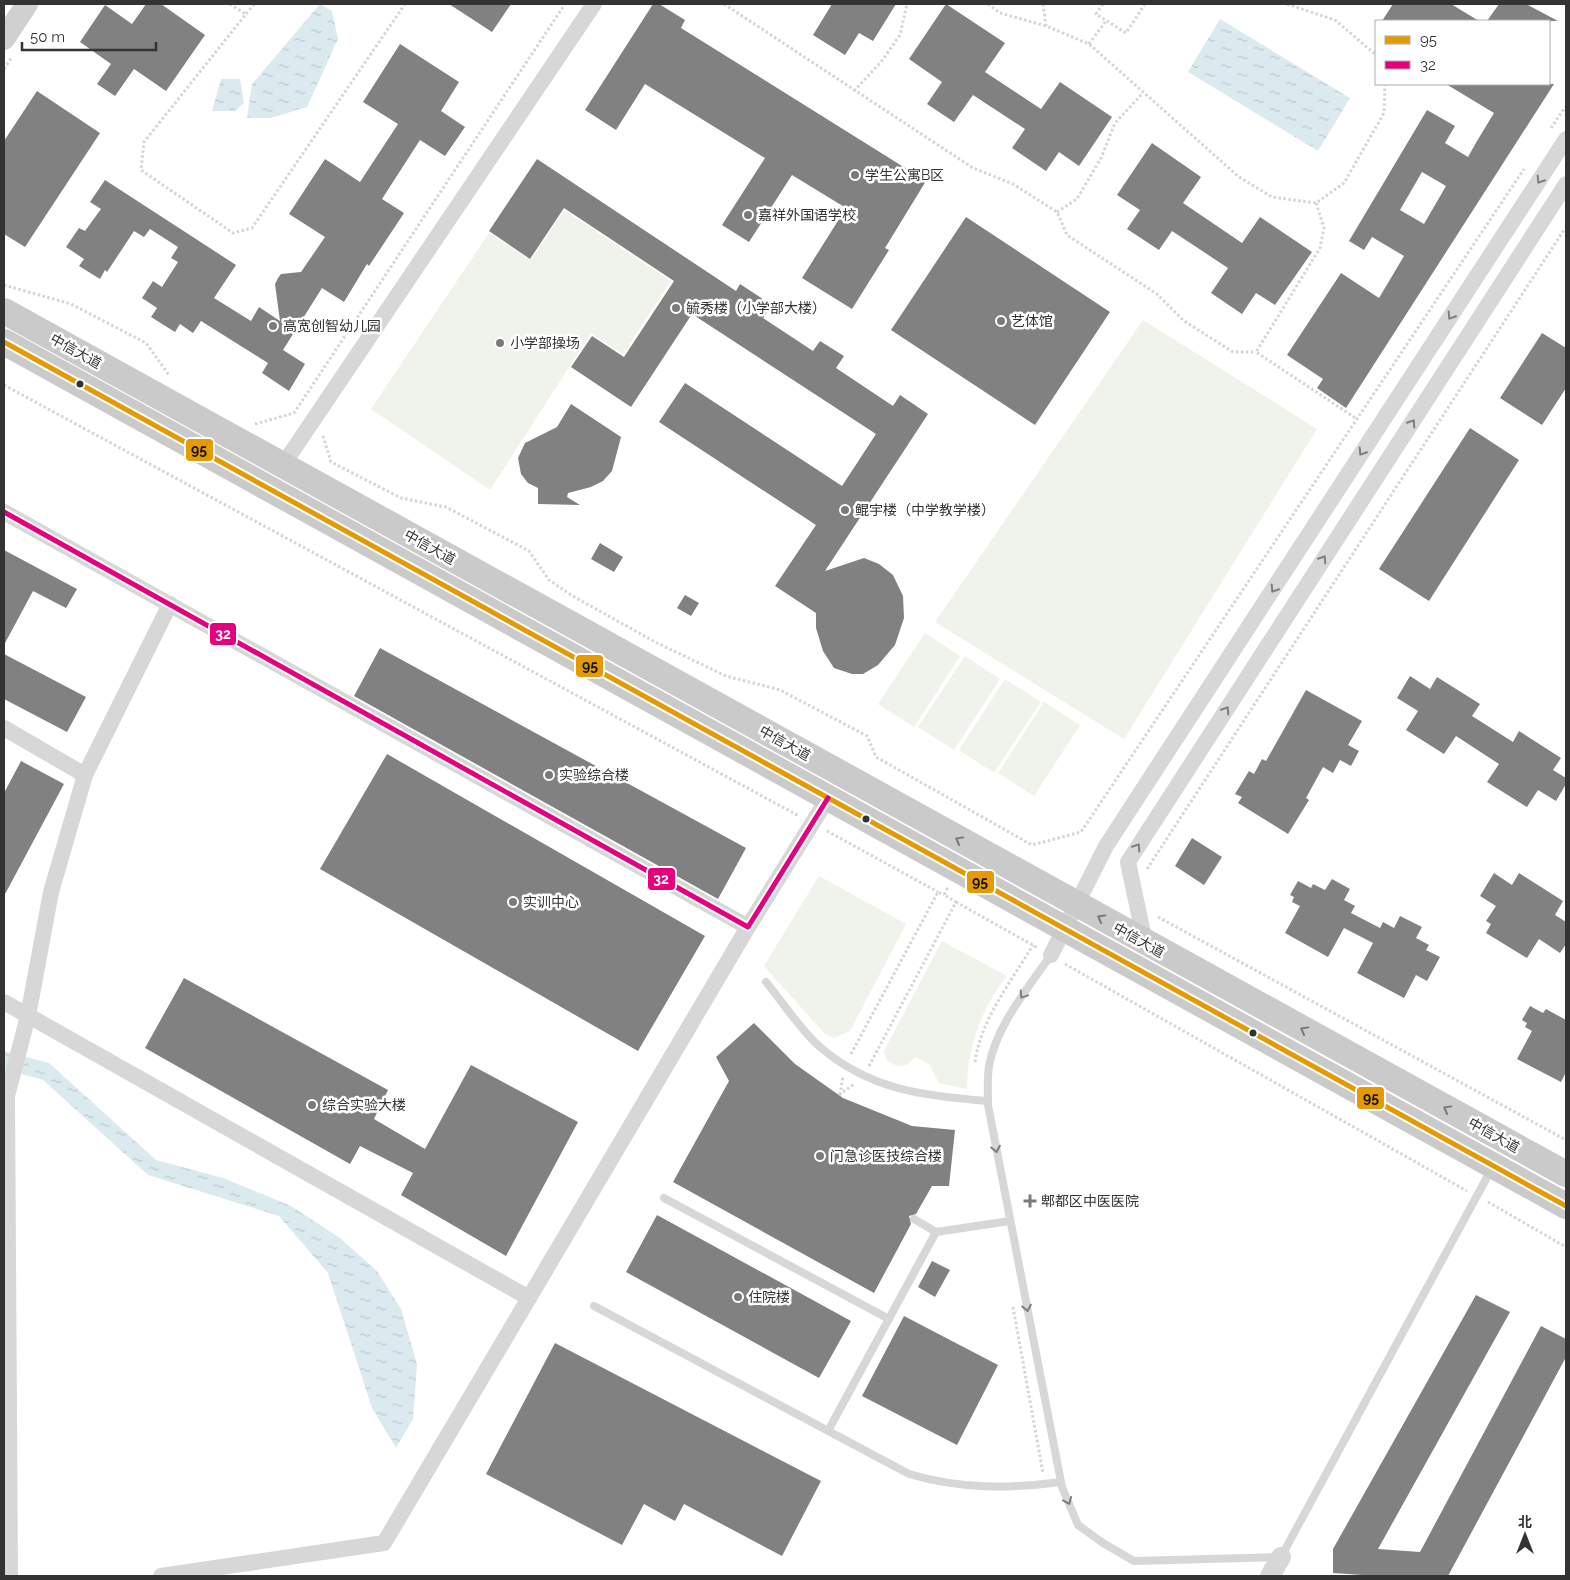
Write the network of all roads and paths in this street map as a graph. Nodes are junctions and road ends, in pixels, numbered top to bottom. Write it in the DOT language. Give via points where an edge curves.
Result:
graph roads {
  1 [pos="27,4"];
  2 [pos="230,4"];
  3 [pos="254,4"];
  4 [pos="405,4"];
  5 [pos="566,4"];
  6 [pos="594,4"];
  7 [pos="724,4"];
  8 [pos="907,4"];
  9 [pos="988,4"];
  10 [pos="1043,4"];
  11 [pos="1103,4"];
  12 [pos="1144,4"];
  13 [pos="1288,4"];
  14 [pos="247,15"];
  15 [pos="1106,21"];
  16 [pos="1046,26"];
  17 [pos="4,40"];
  18 [pos="1089,44"];
  19 [pos="1375,54"];
  20 [pos="1385,85"];
  21 [pos="854,91"];
  22 [pos="1143,93"];
  23 [pos="1566,106"];
  24 [pos="1550,131"];
  25 [pos="1566,139"];
  26 [pos="1528,164"];
  27 [pos="1566,184"];
  28 [pos="1316,203"];
  29 [pos="1058,212"];
  30 [pos="1566,227"];
  31 [pos="4,285"];
  32 [pos="4,312"];
  33 [pos="4,342"];
  34 [pos="1256,352"];
  35 [pos="175,378"];
  36 [pos="4,385"];
  37 [pos="1357,419"];
  38 [pos="248,420"];
  39 [pos="322,430"];
  40 [pos="283,465"];
  41 [pos="4,512"];
  42 [pos="170,604"];
  43 [pos="4,728"];
  44 [pos="85,775"];
  45 [pos="828,798"];
  46 [pos="987,819"];
  47 [pos="813,823"];
  48 [pos="971,847"];
  49 [pos="958,870"];
  50 [pos="1144,873"];
  51 [pos="938,892"];
  52 [pos="944,895"];
  53 [pos="956,902"];
  54 [pos="1076,905"];
  55 [pos="1156,910"];
  56 [pos="748,927"];
  57 [pos="1064,928"];
  58 [pos="1145,943"];
  59 [pos="1050,955"];
  60 [pos="766,982"];
  61 [pos="4,1002"];
  62 [pos="28,1016"];
  63 [pos="846,1066"];
  64 [pos="864,1076"];
  65 [pos="988,1100"];
  66 [pos="1566,1140"];
  67 [pos="1493,1166"];
  68 [pos="1566,1174"];
  69 [pos="1476,1196"];
  70 [pos="664,1198"];
  71 [pos="1566,1206"];
  72 [pos="914,1219"];
  73 [pos="1010,1221"];
  74 [pos="936,1232"];
  75 [pos="1566,1247"];
  76 [pos="529,1298"];
  77 [pos="594,1306"];
  78 [pos="889,1319"];
  79 [pos="828,1431"];
  80 [pos="1061,1482"];
  81 [pos="1281,1557"];
  82 [pos="10,1576"];
  83 [pos="162,1576"];
  84 [pos="1270,1576"];
  1 -- 17 [label="main road"];
  2 -- 14 [label="path"];
  3 -- 14 [label="path"];
  4 -- 14 [label="path" via="252,228 233,233 142,170 144,142"];
  5 -- 38 [label="path" via="294,413 256,425"];
  6 -- 40 [label="street"];
  7 -- 21 [label="path"];
  8 -- 21 [label="path" via="900,35"];
  9 -- 16 [label="path" via="1000,12"];
  10 -- 16 [label="path"];
  11 -- 15 [label="path" via="1096,14"];
  12 -- 15 [label="path" via="1126,33"];
  13 -- 19 [label="path" via="1335,20"];
  15 -- 18 [label="path"];
  16 -- 18 [label="path"];
  18 -- 22 [label="path"];
  20 -- 28 [label="path" via="1384,113 1353,168 1344,183"];
  21 -- 29 [label="path" via="973,168 1013,184"];
  22 -- 28 [label="path" via="1240,177 1272,197"];
  22 -- 29 [label="path" via="1115,123 1101,158 1077,199"];
  23 -- 24 [label="path"];
  25 -- 54 [label="street, one-way" via="1106,846"];
  26 -- 37 [label="path"];
  58 -- 27 [label="street, one-way" via="1128,862"];
  28 -- 34 [label="path" via="1324,228 1320,248"];
  29 -- 34 [label="path" via="1067,235 1157,294 1184,320 1233,352"];
  30 -- 50 [label="path"];
  31 -- 35 [label="path" via="71,304 146,343 167,374"];
  32 -- 40 [label="main road, 中信大道"];
  33 -- 45 [label="main road, 中信大道"];
  34 -- 37 [label="path"];
  36 -- 47 [label="path"];
  37 -- 46 [label="path" via="1081,832 1032,845"];
  39 -- 46 [label="path" via="331,462 401,498 446,507 529,551 549,580 572,595 691,660 726,676 780,690 867,736 876,757"];
  48 -- 40 [label="main road, 中信大道, one-way"];
  41 -- 42 [label="street"];
  42 -- 44 [label="street"];
  42 -- 56 [label="street"];
  43 -- 44 [label="street"];
  44 -- 62 [label="street" via="51,892"];
  45 -- 47 [label="street"];
  45 -- 49 [label="main road, 中信大道"];
  46 -- 48 [label="path"];
  47 -- 51 [label="path"];
  47 -- 56 [label="street"];
  48 -- 54 [label="main road, 中信大道"];
  49 -- 52 [label="path"];
  49 -- 57 [label="main road, 中信大道"];
  51 -- 52 [label="path"];
  51 -- 63 [label="path"];
  52 -- 53 [label="path"];
  53 -- 59 [label="path"];
  53 -- 64 [label="path"];
  54 -- 57 [label="street"];
  58 -- 54 [label="main road, 中信大道, one-way"];
  55 -- 66 [label="path" via="1159,919"];
  56 -- 76 [label="street"];
  57 -- 59 [label="street"];
  57 -- 67 [label="main road, 中信大道"];
  68 -- 58 [label="main road, 中信大道, one-way"];
  59 -- 65 [label="lane, one-way" via="1000,1035 989,1066"];
  59 -- 69 [label="path"];
  60 -- 63 [label="lane" via="818,1046"];
  61 -- 62 [label="street"];
  62 -- 76 [label="street"];
  62 -- 82 [label="street" via="7,1096"];
  63 -- 64 [label="lane"];
  63 -- 64 [label="path" via="839,1096"];
  64 -- 65 [label="lane" via="895,1089 928,1096"];
  65 -- 73 [label="lane, one-way"];
  67 -- 69 [label="lane"];
  67 -- 71 [label="main road, 中信大道"];
  69 -- 75 [label="path"];
  69 -- 81 [label="lane"];
  70 -- 78 [label="lane"];
  72 -- 74 [label="lane"];
  73 -- 74 [label="lane"];
  73 -- 80 [label="lane, one-way"];
  74 -- 78 [label="lane"];
  76 -- 83 [label="street" via="384,1543"];
  77 -- 79 [label="lane"];
  78 -- 79 [label="lane"];
  79 -- 80 [label="lane" via="909,1474 939,1483 982,1487"];
  80 -- 81 [label="lane, one-way" via="1078,1526 1134,1561"];
  81 -- 84 [label="street"];
}
